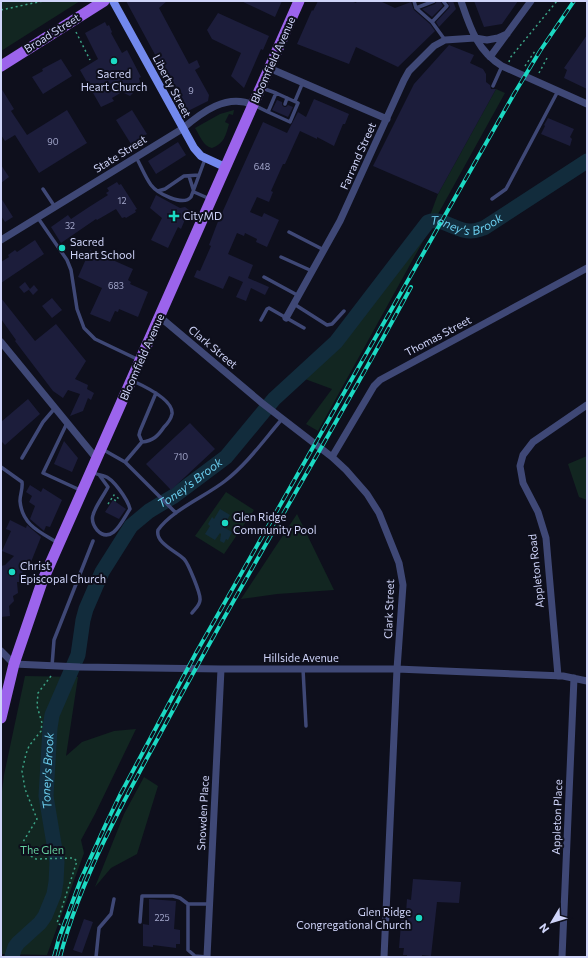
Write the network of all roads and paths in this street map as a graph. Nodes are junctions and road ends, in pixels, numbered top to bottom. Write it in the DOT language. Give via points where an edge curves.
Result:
graph roads {
  1 [pos="44,1"];
  2 [pos="104,1"];
  3 [pos="114,1"];
  4 [pos="299,1"];
  5 [pos="414,1"];
  6 [pos="434,1"];
  7 [pos="443,1"];
  8 [pos="461,1"];
  9 [pos="531,1"];
  10 [pos="557,1"];
  11 [pos="416,8"];
  12 [pos="1,10"];
  13 [pos="432,22"];
  14 [pos="76,32"];
  15 [pos="507,34"];
  16 [pos="475,38"];
  17 [pos="445,40"];
  18 [pos="535,51"];
  19 [pos="490,57"];
  20 [pos="547,58"];
  21 [pos="90,60"];
  22 [pos="509,62"];
  23 [pos="1,66"];
  24 [pos="502,66"];
  25 [pos="525,66"];
  26 [pos="269,68"];
  27 [pos="539,73"];
  28 [pos="303,82"];
  29 [pos="493,86"];
  30 [pos="261,87"];
  31 [pos="558,91"];
  32 [pos="276,93"];
  33 [pos="287,98"];
  34 [pos="295,101"];
  35 [pos="285,104"];
  36 [pos="587,104"];
  37 [pos="253,105"];
  38 [pos="268,112"];
  39 [pos="387,118"];
  40 [pos="182,129"];
  41 [pos="136,157"];
  42 [pos="206,158"];
  43 [pos="226,167"];
  44 [pos="199,175"];
  45 [pos="189,176"];
  46 [pos="43,189"];
  47 [pos="158,191"];
  48 [pos="194,192"];
  49 [pos="212,199"];
  50 [pos="492,199"];
  51 [pos="55,207"];
  52 [pos="38,218"];
  53 [pos="289,232"];
  54 [pos="1,240"];
  55 [pos="324,250"];
  56 [pos="281,257"];
  57 [pos="587,268"];
  58 [pos="312,272"];
  59 [pos="264,277"];
  60 [pos="299,296"];
  61 [pos="294,304"];
  62 [pos="344,311"];
  63 [pos="160,317"];
  64 [pos="286,318"];
  65 [pos="261,320"];
  66 [pos="304,328"];
  67 [pos="1,342"];
  68 [pos="8,350"];
  69 [pos="1,355"];
  70 [pos="140,360"];
  71 [pos="131,380"];
  72 [pos="156,393"];
  73 [pos="587,405"];
  74 [pos="55,408"];
  75 [pos="282,418"];
  76 [pos="67,423"];
  77 [pos="142,442"];
  78 [pos="98,453"];
  79 [pos="332,457"];
  80 [pos="22,458"];
  81 [pos="125,462"];
  82 [pos="1,466"];
  83 [pos="95,474"];
  84 [pos="82,491"];
  85 [pos="115,501"];
  86 [pos="108,504"];
  87 [pos="176,514"];
  88 [pos="93,541"];
  89 [pos="59,543"];
  90 [pos="192,614"];
  91 [pos="1,651"];
  92 [pos="14,664"];
  93 [pos="52,666"];
  94 [pos="221,669"];
  95 [pos="303,669"];
  96 [pos="397,669"];
  97 [pos="51,676"];
  98 [pos="558,676"];
  99 [pos="574,678"];
  100 [pos="587,681"];
  101 [pos="5,685"];
  102 [pos="1,718"];
  103 [pos="306,726"];
  104 [pos="114,899"];
  105 [pos="188,904"];
  106 [pos="209,904"];
  107 [pos="140,922"];
  108 [pos="61,925"];
  109 [pos="96,957"];
  110 [pos="206,957"];
  111 [pos="384,957"];
  112 [pos="562,957"];
  1 -- 12 [label="path"];
  2 -- 23 [label="main road, Broad Street"];
  3 -- 40 [label="street, Liberty Street"];
  4 -- 26 [label="main road, Bloomfield Avenue"];
  5 -- 11 [label="lane"];
  6 -- 11 [label="lane"];
  7 -- 13 [label="lane" via="447,6"];
  8 -- 16 [label="street"];
  9 -- 15 [label="street"];
  10 -- 22 [label="path"];
  11 -- 13 [label="lane"];
  13 -- 17 [label="lane"];
  14 -- 21 [label="path"];
  15 -- 16 [label="street" via="487,40"];
  15 -- 19 [label="street"];
  16 -- 17 [label="street"];
  16 -- 19 [label="street"];
  17 -- 39 [label="street, Farrand Street" via="434,46 406,75"];
  18 -- 25 [label="path"];
  19 -- 24 [label="street"];
  20 -- 27 [label="path"];
  24 -- 29 [label="lane"];
  24 -- 31 [label="street"];
  26 -- 28 [label="street"];
  26 -- 30 [label="main road, Bloomfield Avenue"];
  28 -- 34 [label="lane"];
  28 -- 39 [label="street"];
  30 -- 32 [label="lane"];
  30 -- 37 [label="main road, Bloomfield Avenue"];
  31 -- 36 [label="street"];
  31 -- 50 [label="lane" via="506,189"];
  32 -- 33 [label="lane"];
  32 -- 38 [label="lane"];
  33 -- 34 [label="lane"];
  33 -- 35 [label="lane"];
  34 -- 38 [label="lane" via="298,103 290,122"];
  37 -- 38 [label="lane"];
  37 -- 40 [label="street, State Street" via="241,100 223,104 204,112"];
  37 -- 43 [label="main road, Bloomfield Avenue"];
  39 -- 55 [label="street, Farrand Street" via="344,214"];
  40 -- 41 [label="street, State Street"];
  40 -- 42 [label="street, Liberty Street" via="196,152"];
  41 -- 47 [label="lane" via="150,184"];
  41 -- 51 [label="street, State Street"];
  42 -- 43 [label="street, Liberty Street"];
  42 -- 44 [label="lane"];
  43 -- 49 [label="main road, Bloomfield Avenue"];
  44 -- 45 [label="lane"];
  44 -- 48 [label="lane"];
  45 -- 47 [label="lane" via="184,176"];
  45 -- 48 [label="lane"];
  46 -- 51 [label="lane"];
  47 -- 48 [label="lane" via="178,201 190,199"];
  48 -- 49 [label="lane"];
  49 -- 63 [label="main road, Bloomfield Avenue"];
  51 -- 52 [label="street, State Street"];
  52 -- 54 [label="street, State Street"];
  52 -- 70 [label="lane" via="67,260 77,309 84,328 95,339"];
  53 -- 55 [label="lane"];
  55 -- 58 [label="street, Farrand Street"];
  56 -- 58 [label="lane"];
  57 -- 79 [label="street, Thomas Street" via="380,380"];
  58 -- 60 [label="street, Farrand Street"];
  59 -- 60 [label="lane"];
  60 -- 61 [label="street, Farrand Street"];
  61 -- 62 [label="lane" via="327,325 332,324"];
  61 -- 64 [label="street, Farrand Street"];
  63 -- 70 [label="main road, Bloomfield Avenue"];
  63 -- 75 [label="street, Clark Street"];
  64 -- 65 [label="lane" via="268,308"];
  64 -- 66 [label="lane"];
  67 -- 68 [label="street"];
  68 -- 69 [label="street"];
  68 -- 74 [label="street"];
  70 -- 71 [label="main road, Bloomfield Avenue"];
  71 -- 72 [label="lane"];
  71 -- 78 [label="main road, Bloomfield Avenue"];
  72 -- 77 [label="lane" via="140,431"];
  72 -- 77 [label="lane" via="171,408 172,416 154,440"];
  73 -- 98 [label="street, Appleton Road" via="533,442 523,455 520,466 523,483 538,512 546,538"];
  74 -- 76 [label="street"];
  74 -- 80 [label="lane" via="43,422"];
  75 -- 79 [label="street, Clark Street"];
  75 -- 87 [label="lane" via="233,474"];
  76 -- 78 [label="street"];
  76 -- 84 [label="lane" via="43,473"];
  77 -- 81 [label="lane"];
  78 -- 81 [label="lane"];
  78 -- 83 [label="main road, Bloomfield Avenue"];
  79 -- 96 [label="street, Clark Street" via="354,478 374,504 399,563 403,585"];
  81 -- 87 [label="lane"];
  82 -- 89 [label="lane" via="22,482 22,513 36,530"];
  83 -- 83 [label="lane" via="108,487 93,516 93,523 99,532 110,535 130,509 127,499 108,478"];
  83 -- 84 [label="main road, Bloomfield Avenue"];
  84 -- 89 [label="main road, Bloomfield Avenue"];
  85 -- 86 [label="path" via="112,498"];
  87 -- 90 [label="lane" via="160,527 157,534 160,540 184,559 188,566 200,597 198,606"];
  88 -- 93 [label="lane" via="54,640"];
  89 -- 92 [label="main road, Bloomfield Avenue" via="35,600"];
  91 -- 92 [label="street"];
  92 -- 93 [label="street, Hillside Avenue"];
  92 -- 101 [label="main road, Bloomfield Avenue"];
  93 -- 94 [label="street, Hillside Avenue"];
  94 -- 95 [label="street, Hillside Avenue"];
  94 -- 106 [label="street, Snowden Place"];
  95 -- 96 [label="street, Hillside Avenue"];
  95 -- 103 [label="lane"];
  96 -- 98 [label="street, Hillside Avenue"];
  96 -- 111 [label="street, Clark Street"];
  97 -- 108 [label="path" via="38,693 37,706 42,723 41,731 29,746 22,771 25,789 37,819 23,842 23,847 36,859 74,858 77,861 57,923"];
  98 -- 99 [label="street, Hillside Avenue"];
  99 -- 100 [label="street, Hillside Avenue"];
  99 -- 112 [label="street, Appleton Place"];
  101 -- 102 [label="main road, Bloomfield Avenue"];
  104 -- 109 [label="lane" via="111,914 99,928"];
  105 -- 106 [label="lane"];
  105 -- 107 [label="lane" via="173,896 142,896"];
  105 -- 110 [label="lane" via="188,950 195,956"];
  106 -- 110 [label="street, Snowden Place"];
}
